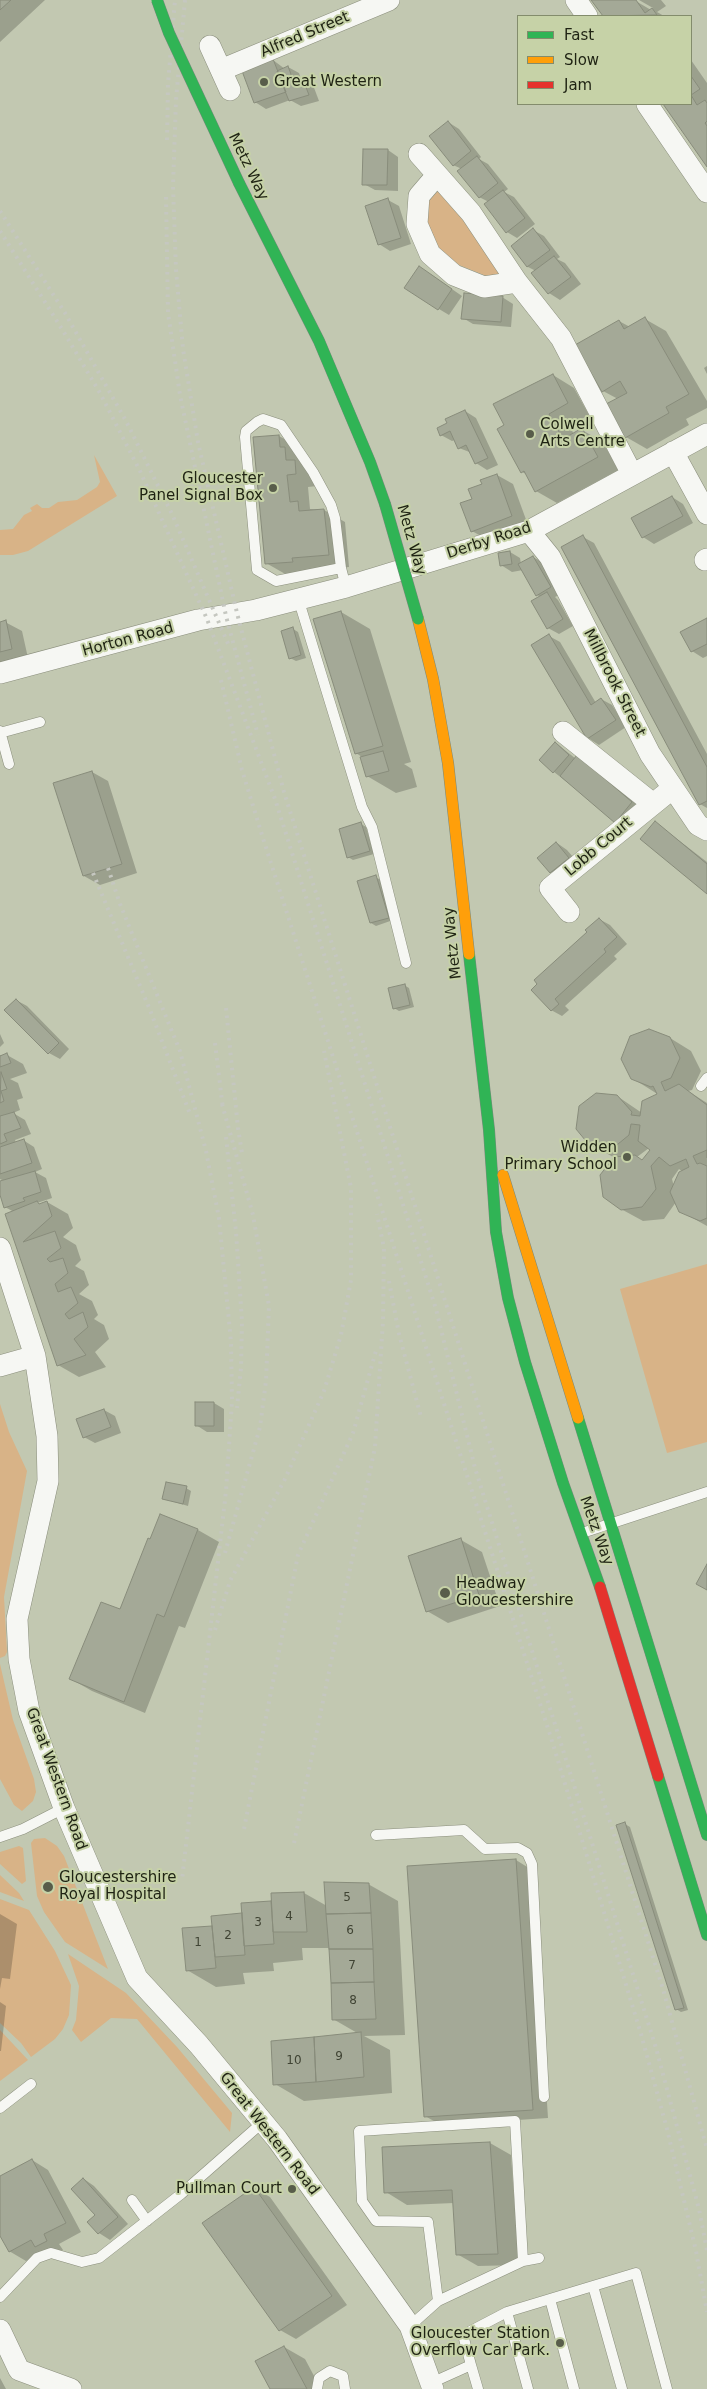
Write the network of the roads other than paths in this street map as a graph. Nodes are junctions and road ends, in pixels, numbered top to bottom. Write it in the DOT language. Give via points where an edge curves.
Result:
graph roads {
  1 [pos="157,0"];
  2 [pos="389,0"];
  3 [pos="576,0"];
  4 [pos="586,15"];
  5 [pos="210,46"];
  6 [pos="221,70"];
  7 [pos="230,90"];
  8 [pos="648,105"];
  9 [pos="419,154"];
  10 [pos="437,175"];
  11 [pos="707,192"];
  12 [pos="517,282"];
  13 [pos="707,434"];
  14 [pos="673,452"];
  15 [pos="632,474"];
  16 [pos="707,514"];
  17 [pos="529,530"];
  18 [pos="344,578"];
  19 [pos="298,598"];
  20 [pos="256,610"];
  21 [pos="0,673"];
  22 [pos="40,722"];
  23 [pos="0,732"];
  24 [pos="563,732"];
  25 [pos="5,760"];
  26 [pos="673,788"];
  27 [pos="652,803"];
  28 [pos="707,830"];
  29 [pos="569,912"];
  30 [pos="406,963"];
  31 [pos="489,1130"];
  32 [pos="0,1248"];
  33 [pos="35,1356"];
  34 [pos="0,1366"];
  35 [pos="707,1492"];
  36 [pos="612,1524"];
  37 [pos="581,1534"];
  38 [pos="64,1808"];
  39 [pos="376,1835"];
  40 [pos="707,1835"];
  41 [pos="0,1837"];
  42 [pos="707,1935"];
  43 [pos="31,2084"];
  44 [pos="544,2097"];
  45 [pos="0,2108"];
  46 [pos="263,2122"];
  47 [pos="132,2200"];
  48 [pos="148,2221"];
  49 [pos="539,2258"];
  50 [pos="523,2261"];
  51 [pos="593,2286"];
  52 [pos="0,2297"];
  53 [pos="550,2299"];
  54 [pos="438,2301"];
  55 [pos="507,2312"];
  56 [pos="410,2326"];
  57 [pos="0,2330"];
  58 [pos="471,2365"];
  59 [pos="432,2386"];
  60 [pos="71,2389"];
  61 [pos="318,2389"];
  62 [pos="345,2389"];
  63 [pos="478,2389"];
  64 [pos="528,2389"];
  65 [pos="574,2389"];
  66 [pos="622,2389"];
  67 [pos="667,2389"];
  1 -- 31 [label="main road, Metz Way, bridge" via="169,33 239,183 319,341 385,504 433,679 448,763"];
  2 -- 6 [label="street, Alfred Street"];
  3 -- 4 [label="street"];
  5 -- 6 [label="street"];
  6 -- 7 [label="street"];
  8 -- 11 [label="street"];
  9 -- 10 [label="street"];
  10 -- 12 [label="street" via="471,213"];
  10 -- 12 [label="street" via="419,196 416,224 430,254 454,275 484,287"];
  12 -- 15 [label="street" via="561,338"];
  13 -- 14 [label="street, Derby Road"];
  14 -- 15 [label="street, Derby Road"];
  14 -- 16 [label="street"];
  15 -- 17 [label="street, Derby Road"];
  17 -- 18 [label="street, Derby Road"];
  17 -- 26 [label="street, Millbrook Street" via="550,557 650,754"];
  18 -- 18 [label="lane" via="335,518 313,472 281,425 264,419 257,422 246,431 245,437 257,570 276,581"];
  18 -- 19 [label="street, Derby Road"];
  19 -- 20 [label="street, Derby Road"];
  19 -- 30 [label="lane" via="362,807 372,827"];
  20 -- 21 [label="street, Horton Road" via="198,620"];
  22 -- 23 [label="lane"];
  23 -- 25 [label="lane"];
  24 -- 27 [label="street"];
  26 -- 27 [label="street, Lobb Court"];
  26 -- 28 [label="street, Millbrook Street" via="698,825"];
  27 -- 29 [label="street, Lobb Court" via="550,888"];
  31 -- 36 [label="main road, Metz Way"];
  31 -- 37 [label="main road, Metz Way" via="496,1232 508,1298 525,1362"];
  32 -- 33 [label="street, Great Western Road"];
  33 -- 34 [label="street"];
  33 -- 38 [label="street, Great Western Road" via="47,1436 48,1481 17,1619 19,1659 29,1710"];
  35 -- 36 [label="lane"];
  36 -- 37 [label="lane"];
  36 -- 40 [label="main road, Metz Way"];
  37 -- 42 [label="main road, Metz Way"];
  38 -- 41 [label="lane"];
  38 -- 46 [label="street, Great Western Road" via="137,1978 199,2045"];
  39 -- 44 [label="lane" via="464,1830 485,1849 518,1848 527,1853 532,1864"];
  43 -- 45 [label="lane"];
  46 -- 48 [label="lane"];
  46 -- 56 [label="street, Great Western Road"];
  47 -- 48 [label="lane"];
  48 -- 52 [label="lane" via="99,2258 82,2262 52,2253 37,2258"];
  49 -- 50 [label="lane"];
  50 -- 54 [label="lane"];
  50 -- 54 [label="lane" via="514,2121 359,2131 362,2201 376,2221 428,2222"];
  51 -- 53 [label="lane"];
  51 -- 66 [label="lane"];
  51 -- 67 [label="lane" via="636,2273"];
  53 -- 55 [label="lane"];
  53 -- 65 [label="lane"];
  54 -- 56 [label="lane"];
  55 -- 58 [label="lane" via="463,2335"];
  55 -- 64 [label="lane"];
  56 -- 59 [label="street, Great Western Road"];
  57 -- 60 [label="street" via="19,2370"];
  58 -- 59 [label="lane"];
  58 -- 63 [label="lane"];
  61 -- 62 [label="lane" via="318,2378 330,2371 343,2376"];
}
